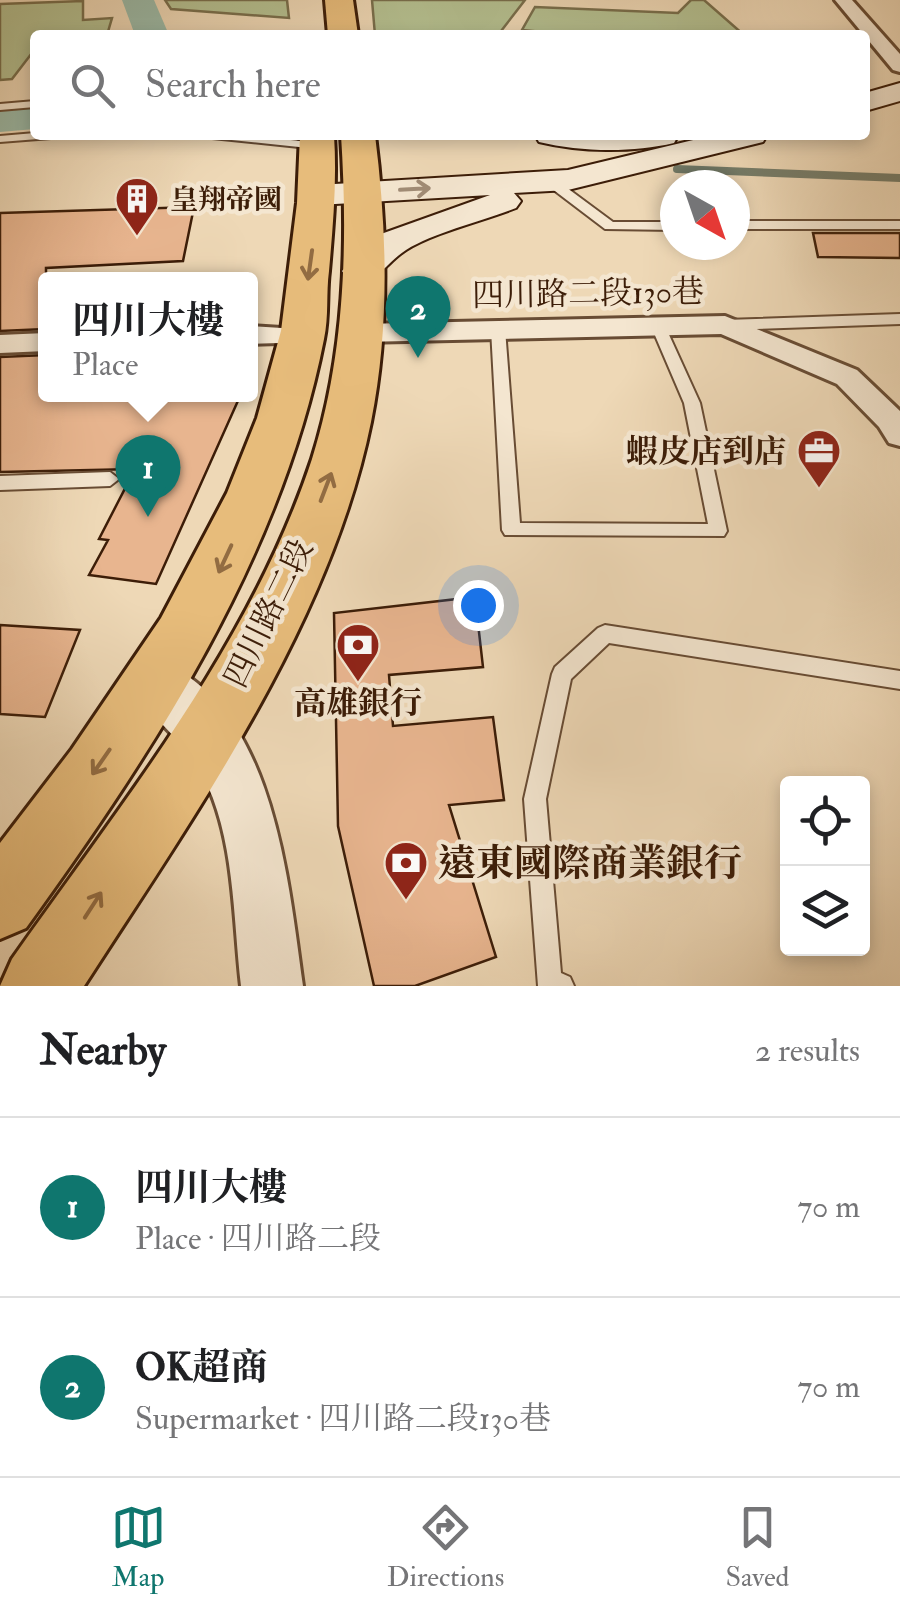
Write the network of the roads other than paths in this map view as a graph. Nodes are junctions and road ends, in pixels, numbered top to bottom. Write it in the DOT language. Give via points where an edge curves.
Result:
graph roads {
  1 [pos="339,0"];
  2 [pos="843,0"];
  3 [pos="342,30"];
  4 [pos="869,30"];
  5 [pos="870,32"];
  6 [pos="900,67"];
  7 [pos="870,76"];
  8 [pos="900,92"];
  9 [pos="870,101"];
  10 [pos="30,104"];
  11 [pos="0,107"];
  12 [pos="30,137"];
  13 [pos="0,139"];
  14 [pos="232,140"];
  15 [pos="645,140"];
  16 [pos="732,140"];
  17 [pos="317,161"];
  18 [pos="361,165"];
  19 [pos="562,182"];
  20 [pos="900,224"];
  21 [pos="660,226"];
  22 [pos="750,226"];
  23 [pos="361,271"];
  24 [pos="900,319"];
  25 [pos="725,325"];
  26 [pos="658,326"];
  27 [pos="498,329"];
  28 [pos="361,332"];
  29 [pos="258,335"];
  30 [pos="303,336"];
  31 [pos="38,342"];
  32 [pos="0,344"];
  33 [pos="900,435"];
  34 [pos="110,479"];
  35 [pos="0,483"];
  36 [pos="900,680"];
  37 [pos="157,683"];
  38 [pos="207,732"];
  39 [pos="8,880"];
  40 [pos="39,986"];
  41 [pos="272,986"];
  42 [pos="561,986"];
  1 -- 3 [label="main road"];
  2 -- 4 [label="street"];
  5 -- 6 [label="street"];
  6 -- 7 [label="main road"];
  8 -- 9 [label="main road"];
  10 -- 11 [label="lane"];
  12 -- 13 [label="lane"];
  14 -- 17 [label="lane"];
  15 -- 18 [label="main road"];
  16 -- 19 [label="main road"];
  17 -- 18 [label="main road"];
  17 -- 30 [label="main road, 四川路二段, one-way"];
  18 -- 19 [label="main road, one-way"];
  18 -- 23 [label="main road, 四川路二段"];
  19 -- 21 [label="lane" via="610,226"];
  19 -- 23 [label="main road" via="421,229"];
  20 -- 22 [label="lane"];
  23 -- 28 [label="main road, 四川路二段"];
  24 -- 25 [label="lane"];
  25 -- 26 [label="street, 四川路二段130巷"];
  25 -- 33 [label="street, 四川路二段130巷" via="848,378"];
  26 -- 27 [label="street, 四川路二段130巷"];
  26 -- 27 [label="lane" via="692,404 718,531 512,530"];
  27 -- 28 [label="street, 四川路二段130巷"];
  38 -- 28 [label="main road, 四川路二段, one-way" via="287,589 337,458"];
  29 -- 30 [label="street"];
  30 -- 37 [label="main road, 四川路二段, one-way" via="252,504"];
  31 -- 32 [label="street"];
  34 -- 35 [label="lane"];
  36 -- 42 [label="lane" via="605,634 562,674 535,798 549,981"];
  37 -- 38 [label="street"];
  37 -- 39 [label="main road, 四川路二段, one-way"];
  40 -- 38 [label="main road, 四川路二段, one-way"];
  38 -- 41 [label="street" via="238,794"];
}
